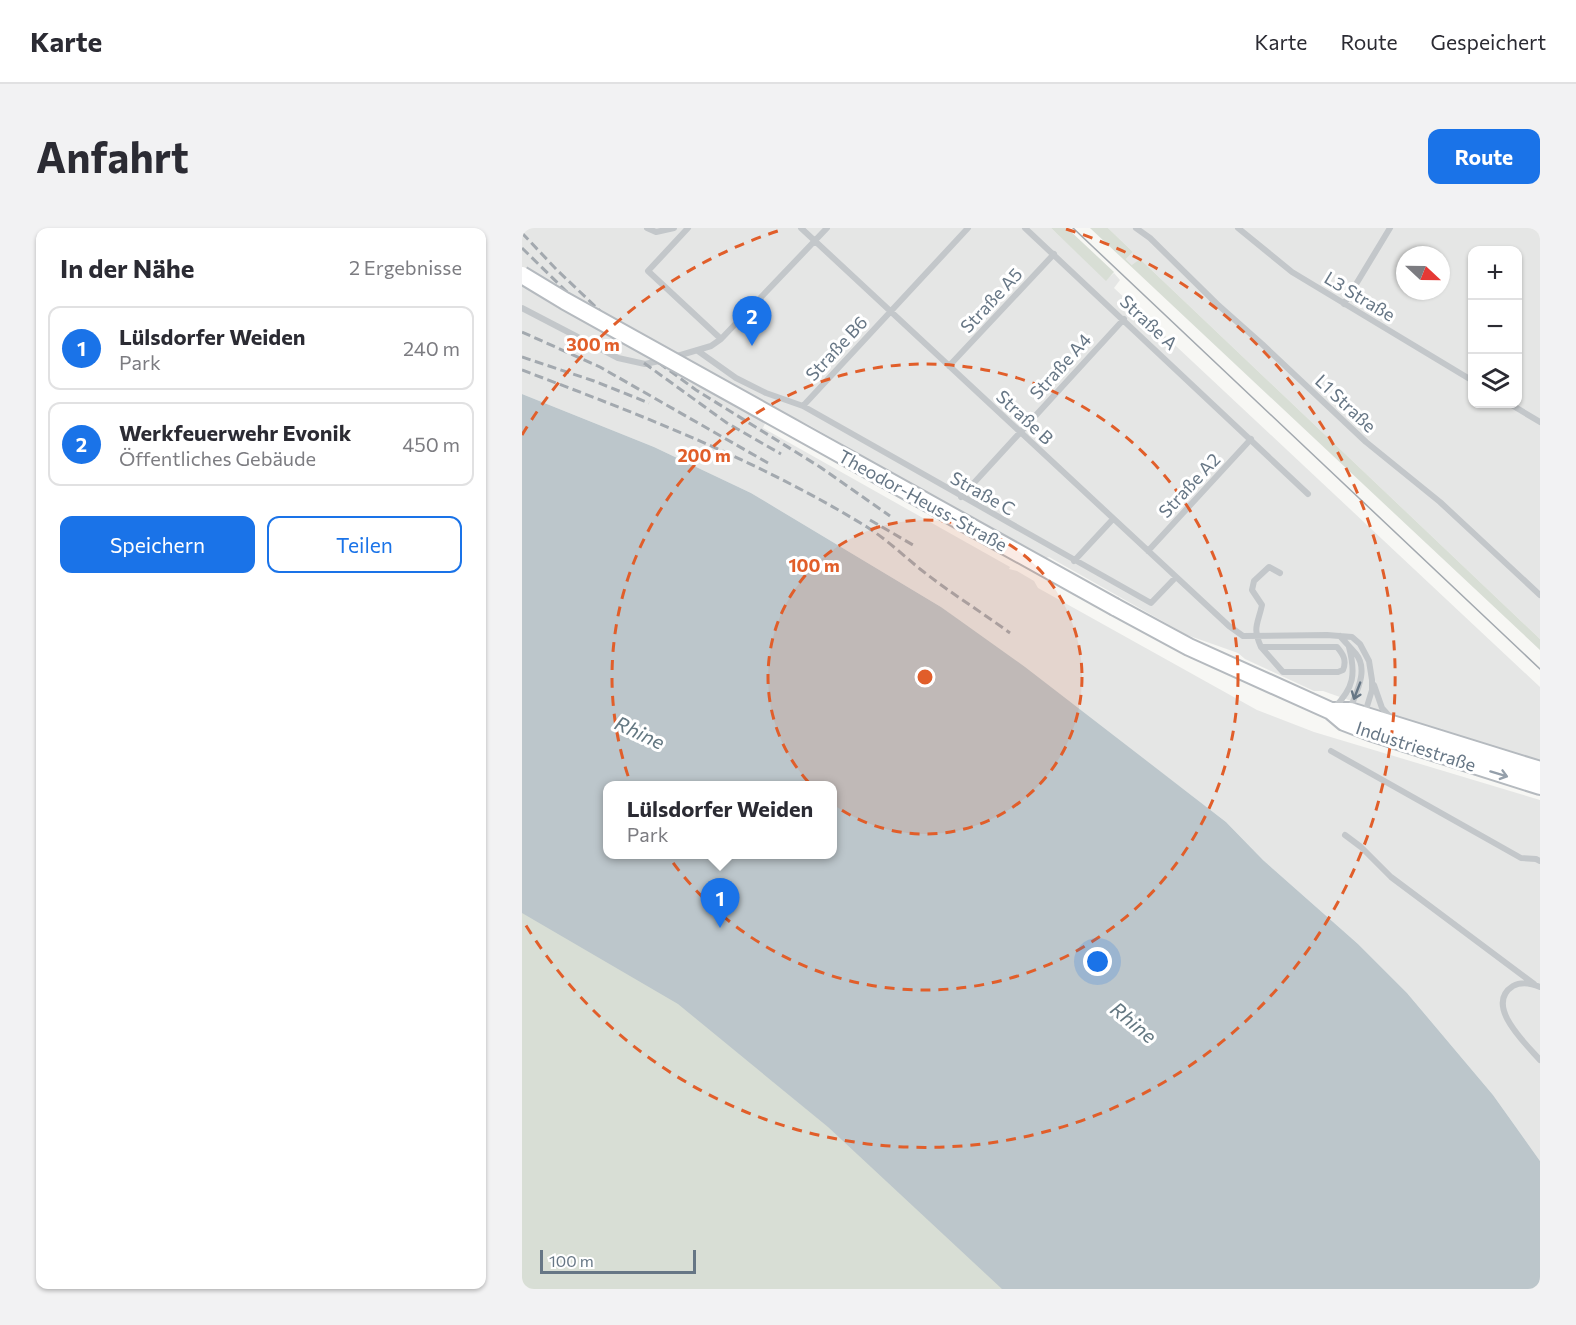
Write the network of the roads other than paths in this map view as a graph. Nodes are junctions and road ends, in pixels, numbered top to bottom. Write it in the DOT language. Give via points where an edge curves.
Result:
graph roads {
  1 [pos="647,228"];
  2 [pos="674,228"];
  3 [pos="688,228"];
  4 [pos="801,228"];
  5 [pos="827,228"];
  6 [pos="968,228"];
  7 [pos="1025,228"];
  8 [pos="1136,228"];
  9 [pos="1238,228"];
  10 [pos="1390,228"];
  11 [pos="815,241"];
  12 [pos="1054,254"];
  13 [pos="522,275"];
  14 [pos="1344,304"];
  15 [pos="522,308"];
  16 [pos="891,311"];
  17 [pos="1124,319"];
  18 [pos="721,339"];
  19 [pos="698,351"];
  20 [pos="949,366"];
  21 [pos="1468,378"];
  22 [pos="803,406"];
  23 [pos="1516,408"];
  24 [pos="1540,422"];
  25 [pos="1020,433"];
  26 [pos="1251,439"];
  27 [pos="1308,494"];
  28 [pos="961,497"];
  29 [pos="1113,519"];
  30 [pos="1148,550"];
  31 [pos="1074,561"];
  32 [pos="1280,573"];
  33 [pos="1176,577"];
  34 [pos="1540,595"];
  35 [pos="1256,636"];
  36 [pos="1339,636"];
  37 [pos="1261,647"];
  38 [pos="1348,647"];
  39 [pos="1372,680"];
  40 [pos="1350,717"];
  41 [pos="1397,726"];
  42 [pos="1331,751"];
  43 [pos="1540,770"];
  44 [pos="1540,786"];
  45 [pos="1345,836"];
  46 [pos="1540,861"];
  47 [pos="1537,985"];
  48 [pos="1540,1060"];
  1 -- 2 [label="lane" via="656,232"];
  3 -- 18 [label="lane" via="648,271"];
  4 -- 11 [label="lane, Straße B"];
  5 -- 11 [label="lane"];
  6 -- 16 [label="lane, Straße B6"];
  7 -- 12 [label="lane, Straße A"];
  8 -- 34 [label="lane, L1 Straße" via="1366,442 1440,502"];
  9 -- 14 [label="lane, L3 Straße" via="1292,272"];
  10 -- 14 [label="lane"];
  11 -- 16 [label="lane, Straße B"];
  11 -- 18 [label="lane"];
  12 -- 17 [label="lane, Straße A"];
  12 -- 20 [label="lane, Straße A5"];
  13 -- 40 [label="main road, Theodor-Heuss-Straße, bridge" via="1189,647"];
  14 -- 21 [label="lane, L3 Straße"];
  15 -- 19 [label="lane" via="618,358 645,364"];
  16 -- 20 [label="lane, Straße B"];
  16 -- 22 [label="lane, Straße B6"];
  17 -- 25 [label="lane, Straße A4"];
  17 -- 26 [label="lane, Straße A"];
  18 -- 19 [label="lane"];
  19 -- 22 [label="lane, Straße C" via="736,378"];
  20 -- 25 [label="lane, Straße B"];
  22 -- 28 [label="lane, Straße C"];
  23 -- 24 [label="lane"];
  25 -- 28 [label="lane, Straße A4"];
  25 -- 29 [label="lane, Straße B"];
  26 -- 27 [label="lane, Straße A"];
  26 -- 30 [label="lane, Straße A2"];
  28 -- 31 [label="lane, Straße C"];
  29 -- 30 [label="lane, Straße B"];
  29 -- 31 [label="lane"];
  30 -- 33 [label="lane, Straße B"];
  31 -- 33 [label="lane, Straße C" via="1151,603"];
  32 -- 35 [label="lane" via="1269,567 1254,580 1252,590 1262,605"];
  33 -- 35 [label="lane, Straße B" via="1229,626 1243,636"];
  35 -- 36 [label="lane"];
  35 -- 37 [label="lane"];
  36 -- 38 [label="lane"];
  36 -- 39 [label="lane" via="1352,637 1360,644 1369,661"];
  37 -- 37 [label="lane" via="1337,647 1345,664 1338,672 1283,672"];
  38 -- 40 [label="lane" via="1354,665 1348,692"];
  38 -- 40 [label="lane, one-way" via="1358,655 1361,667 1361,681"];
  39 -- 40 [label="lane" via="1372,690"];
  39 -- 41 [label="lane" via="1382,708"];
  40 -- 41 [label="main road, Industriestraße"];
  40 -- 44 [label="main road, Industriestraße, one-way" via="1426,751"];
  41 -- 43 [label="main road, Industriestraße"];
  42 -- 46 [label="lane" via="1521,858"];
  45 -- 47 [label="lane" via="1391,877"];
  47 -- 48 [label="lane" via="1519,982 1509,989 1503,1002 1508,1022"];
}
